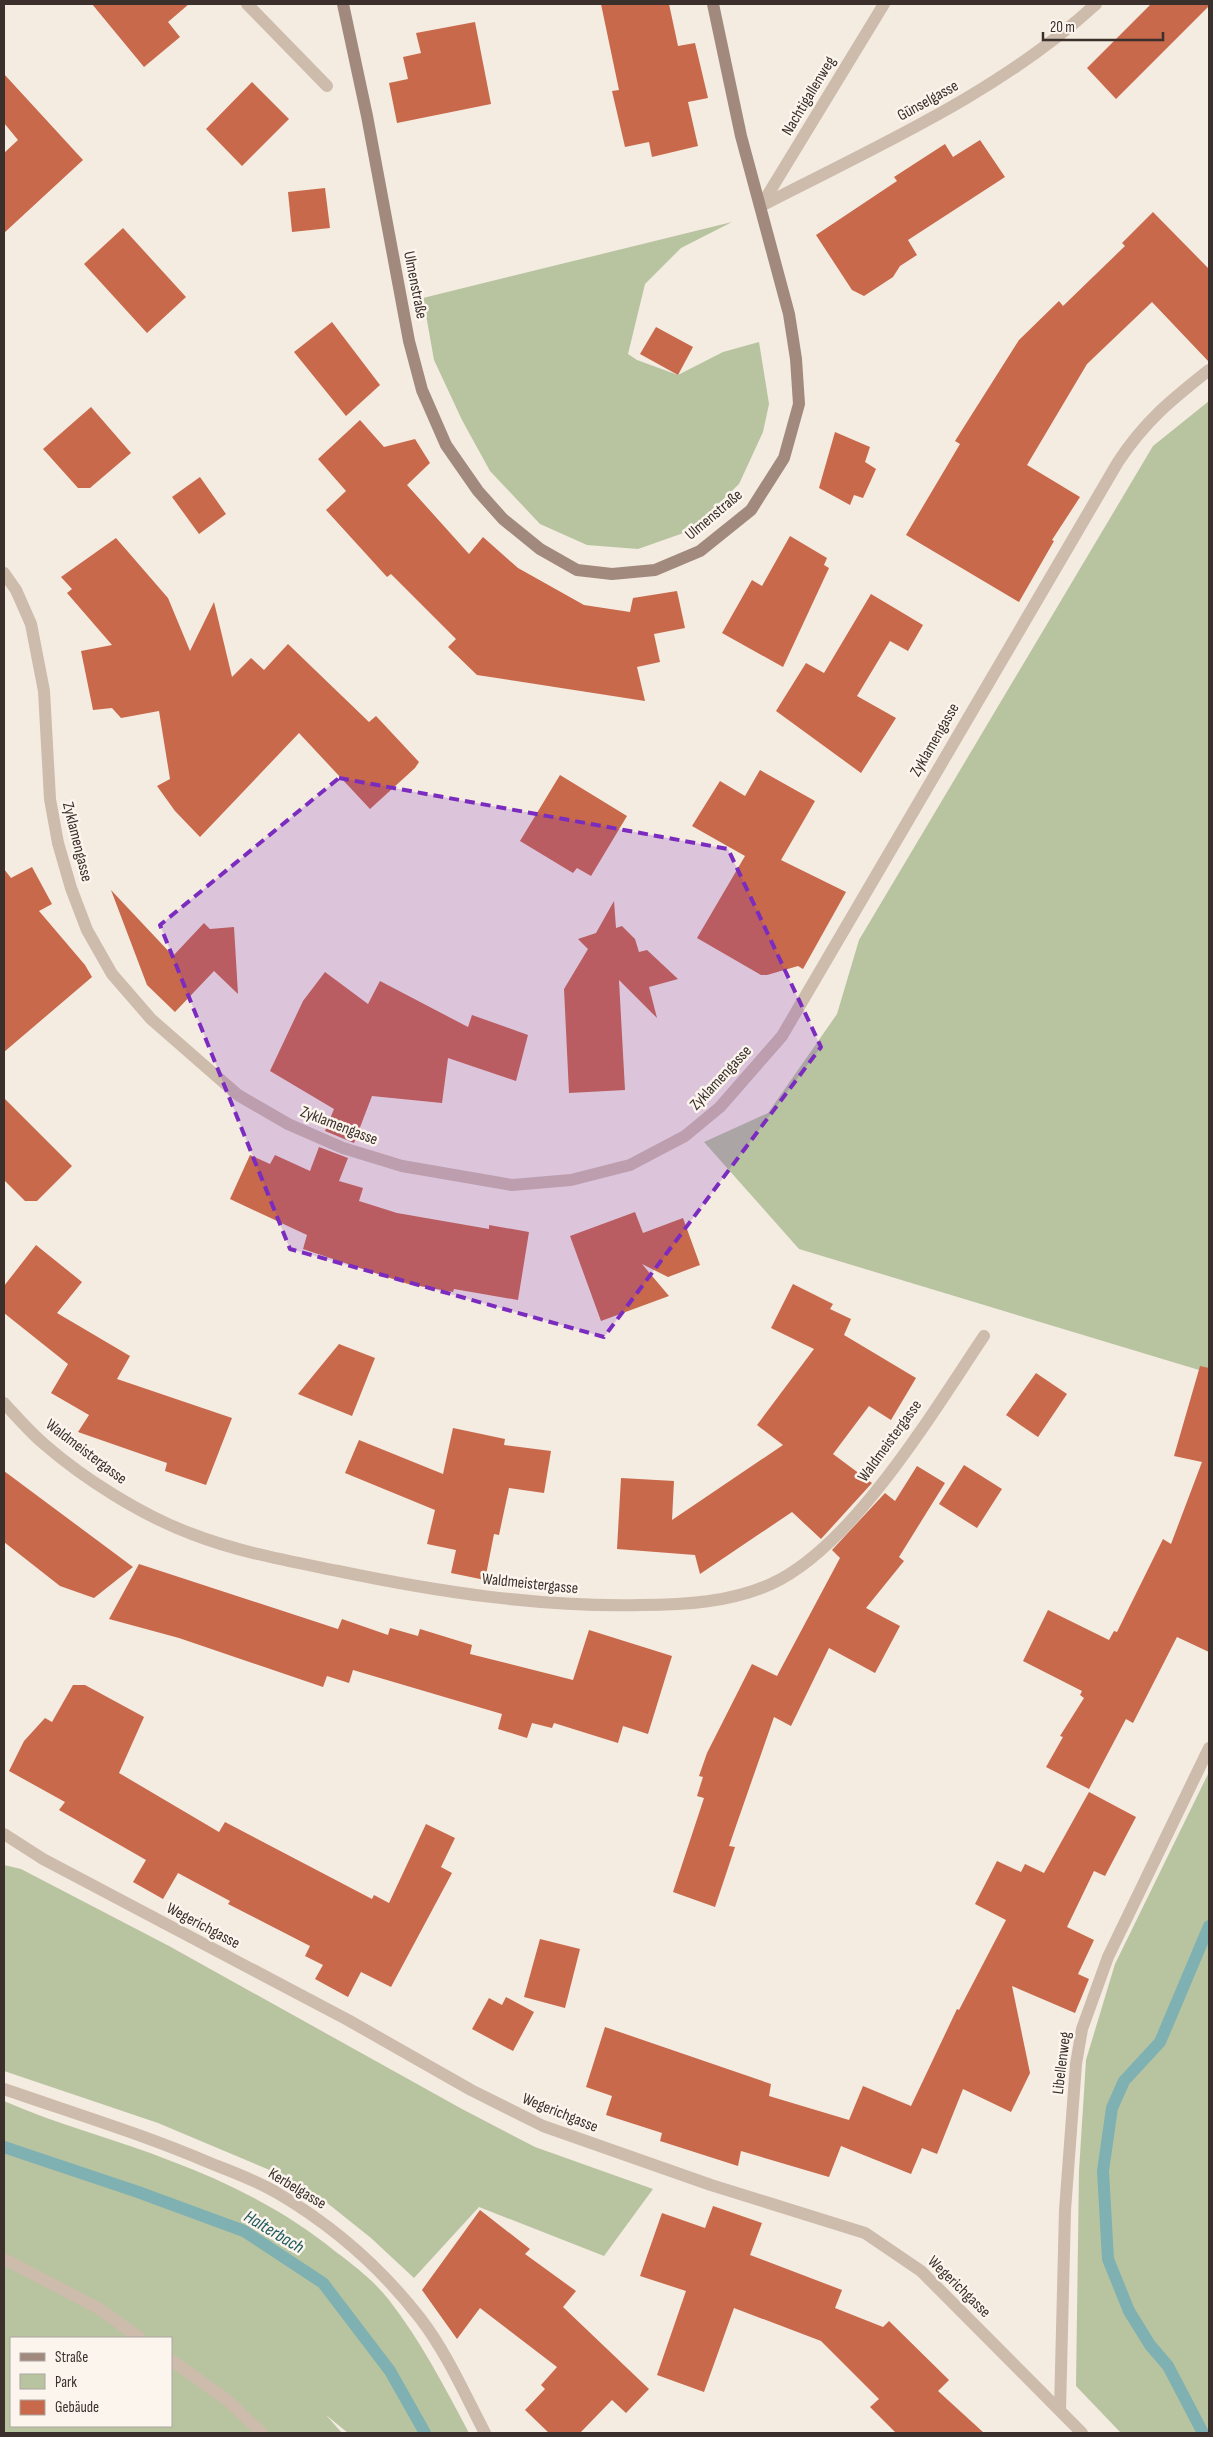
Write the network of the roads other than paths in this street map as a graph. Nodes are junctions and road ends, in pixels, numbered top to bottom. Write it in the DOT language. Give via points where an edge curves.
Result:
graph roads {
  1 [pos="247,4"];
  2 [pos="343,4"];
  3 [pos="713,4"];
  4 [pos="884,4"];
  5 [pos="1096,4"];
  6 [pos="327,86"];
  7 [pos="761,206"];
  8 [pos="1209,370"];
  9 [pos="4,572"];
  10 [pos="984,1336"];
  11 [pos="4,1403"];
  12 [pos="1209,1748"];
  13 [pos="4,1834"];
  14 [pos="4,2089"];
  15 [pos="4,2259"];
  16 [pos="139,2337"];
  17 [pos="172,2361"];
  18 [pos="1060,2410"];
  19 [pos="262,2433"];
  20 [pos="485,2433"];
  21 [pos="1082,2433"];
  1 -- 6 [label="street"];
  2 -- 7 [label="street, Ulmenstraße" via="409,341 422,390 446,445 478,491 503,519 540,549 577,570 612,574 655,570 700,551 751,510 784,458 799,404 796,359 789,314"];
  3 -- 7 [label="street, Ulmenstraße" via="741,136"];
  4 -- 7 [label="street, Nachtigallenweg"];
  5 -- 7 [label="street, Günselgasse" via="1011,71 940,116"];
  8 -- 9 [label="street, Zyklamengasse" via="1156,413 1118,462 782,1036 720,1107 685,1136 630,1164 571,1180 512,1185 402,1166 343,1148 288,1124 238,1095 151,1019 112,974 87,930 71,888 50,799 44,691 32,624"];
  10 -- 11 [label="street, Waldmeistergasse" via="910,1444 858,1512 813,1559 772,1583 728,1598 668,1605 540,1604 409,1586 279,1559 191,1534 112,1495 44,1444"];
  12 -- 18 [label="street, Libellenweg" via="1108,1957 1082,2029 1076,2064 1066,2210"];
  13 -- 18 [label="street, Wegerichgasse" via="43,1859 543,2126 712,2185 865,2233 921,2271"];
  14 -- 20 [label="street, Kerbelgasse" via="145,2136 235,2173 278,2194 326,2226 367,2259 421,2319 444,2354"];
  15 -- 16 [label="street" via="98,2308"];
  17 -- 19 [label="street" via="228,2400"];
  18 -- 21 [label="street, Wegerichgasse"];
}
